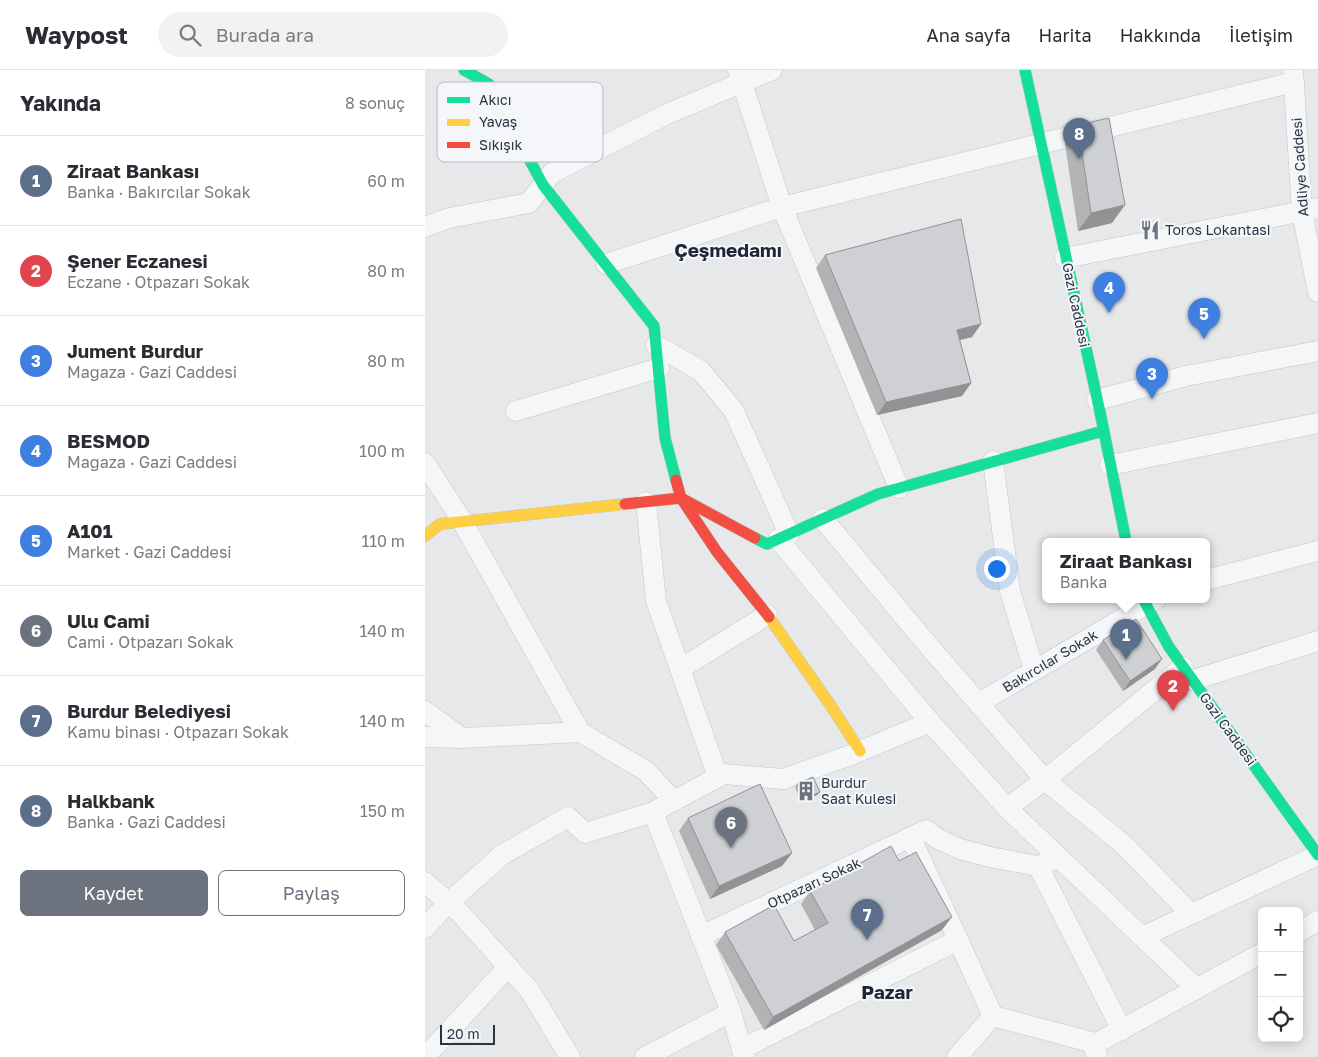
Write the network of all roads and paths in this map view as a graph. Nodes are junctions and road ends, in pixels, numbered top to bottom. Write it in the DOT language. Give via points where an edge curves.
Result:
graph roads {
  1 [pos="464,70"];
  2 [pos="772,70"];
  3 [pos="1025,70"];
  4 [pos="740,76"];
  5 [pos="1294,76"];
  6 [pos="485,82"];
  7 [pos="1040,145"];
  8 [pos="603,147"];
  9 [pos="531,162"];
  10 [pos="573,162"];
  11 [pos="543,185"];
  12 [pos="782,207"];
  13 [pos="1310,210"];
  14 [pos="425,227"];
  15 [pos="1065,258"];
  16 [pos="606,264"];
  17 [pos="1317,282"];
  18 [pos="656,345"];
  19 [pos="1318,351"];
  20 [pos="659,368"];
  21 [pos="1097,400"];
  22 [pos="516,411"];
  23 [pos="1318,423"];
  24 [pos="1103,431"];
  25 [pos="993,461"];
  26 [pos="425,463"];
  27 [pos="1110,465"];
  28 [pos="899,488"];
  29 [pos="681,498"];
  30 [pos="646,502"];
  31 [pos="823,519"];
  32 [pos="462,521"];
  33 [pos="425,536"];
  34 [pos="784,537"];
  35 [pos="1124,538"];
  36 [pos="1318,551"];
  37 [pos="1210,579"];
  38 [pos="1143,603"];
  39 [pos="1149,603"];
  40 [pos="767,615"];
  41 [pos="1318,641"];
  42 [pos="680,669"];
  43 [pos="1034,670"];
  44 [pos="1188,673"];
  45 [pos="979,703"];
  46 [pos="425,711"];
  47 [pos="930,722"];
  48 [pos="580,732"];
  49 [pos="425,737"];
  50 [pos="462,738"];
  51 [pos="861,751"];
  52 [pos="718,777"];
  53 [pos="1045,780"];
  54 [pos="673,801"];
  55 [pos="1007,808"];
  56 [pos="653,812"];
  57 [pos="918,834"];
  58 [pos="1318,855"];
  59 [pos="1058,858"];
  60 [pos="1038,866"];
  61 [pos="425,882"];
  62 [pos="448,903"];
  63 [pos="1191,914"];
  64 [pos="1318,921"];
  65 [pos="425,928"];
  66 [pos="1303,930"];
  67 [pos="701,936"];
  68 [pos="1142,937"];
  69 [pos="958,940"];
  70 [pos="1258,955"];
  71 [pos="508,967"];
  72 [pos="1197,989"];
  73 [pos="731,1012"];
  74 [pos="993,1016"];
  75 [pos="1121,1030"];
  76 [pos="1095,1051"];
  77 [pos="743,1053"];
  78 [pos="425,1057"];
  79 [pos="570,1057"];
  80 [pos="645,1057"];
  81 [pos="957,1057"];
  1 -- 6 [label="street"];
  2 -- 4 [label="street"];
  3 -- 7 [label="street, Gazi Caddesi"];
  4 -- 8 [label="street"];
  4 -- 12 [label="street"];
  5 -- 7 [label="street"];
  5 -- 13 [label="street, Adliye Caddesi"];
  7 -- 12 [label="street"];
  7 -- 15 [label="street, Gazi Caddesi"];
  9 -- 11 [label="street"];
  10 -- 11 [label="street" via="552,173"];
  11 -- 14 [label="street" via="529,203 449,218"];
  11 -- 16 [label="street"];
  12 -- 16 [label="street"];
  12 -- 28 [label="street"];
  13 -- 15 [label="street"];
  13 -- 17 [label="street, Adliye Caddesi"];
  15 -- 21 [label="street, Gazi Caddesi"];
  16 -- 18 [label="street" via="654,326"];
  18 -- 20 [label="street"];
  18 -- 34 [label="street" via="701,371 734,411"];
  19 -- 21 [label="street" via="1186,376"];
  20 -- 22 [label="street"];
  20 -- 29 [label="street" via="665,438"];
  21 -- 24 [label="street, Gazi Caddesi"];
  23 -- 27 [label="street"];
  24 -- 25 [label="street"];
  24 -- 27 [label="street, Gazi Caddesi"];
  25 -- 28 [label="street"];
  25 -- 43 [label="street" via="1010,591"];
  26 -- 32 [label="street"];
  27 -- 35 [label="street, Gazi Caddesi"];
  28 -- 31 [label="street"];
  29 -- 30 [label="street"];
  29 -- 34 [label="street" via="767,544"];
  29 -- 40 [label="street" via="717,552"];
  30 -- 32 [label="street"];
  30 -- 42 [label="street" via="656,601"];
  31 -- 34 [label="street"];
  31 -- 45 [label="street"];
  32 -- 33 [label="street" via="440,524"];
  32 -- 48 [label="street"];
  34 -- 47 [label="street"];
  36 -- 37 [label="street"];
  38 -- 43 [label="street, Bakırcılar Sokak"];
  39 -- 44 [label="street, Gazi Caddesi" via="1169,647"];
  40 -- 42 [label="street"];
  40 -- 51 [label="street"];
  41 -- 44 [label="street"];
  42 -- 52 [label="street"];
  43 -- 45 [label="street, Bakırcılar Sokak"];
  44 -- 53 [label="street"];
  44 -- 58 [label="street, Gazi Caddesi"];
  45 -- 53 [label="street"];
  46 -- 50 [label="street"];
  47 -- 51 [label="street"];
  47 -- 55 [label="street"];
  48 -- 50 [label="street"];
  48 -- 54 [label="street" via="646,771"];
  49 -- 50 [label="street"];
  51 -- 52 [label="street" via="783,779 724,774"];
  52 -- 54 [label="street"];
  53 -- 55 [label="street"];
  53 -- 63 [label="street" via="1124,845"];
  54 -- 56 [label="street"];
  55 -- 59 [label="street"];
  56 -- 62 [label="street" via="585,833 568,817 501,855"];
  56 -- 67 [label="street"];
  57 -- 60 [label="street" via="960,849"];
  57 -- 67 [label="street, Otpazarı Sokak"];
  57 -- 69 [label="street"];
  58 -- 63 [label="street"];
  59 -- 60 [label="street"];
  59 -- 68 [label="street"];
  60 -- 75 [label="street"];
  61 -- 62 [label="street"];
  62 -- 65 [label="street"];
  62 -- 71 [label="street"];
  63 -- 68 [label="street"];
  64 -- 66 [label="street"];
  67 -- 73 [label="street"];
  68 -- 72 [label="street"];
  69 -- 74 [label="street"];
  69 -- 77 [label="street"];
  70 -- 72 [label="street"];
  71 -- 78 [label="street"];
  71 -- 79 [label="street" via="530,991"];
  72 -- 75 [label="street"];
  73 -- 77 [label="street"];
  73 -- 80 [label="street"];
  74 -- 76 [label="street" via="1091,1042"];
  74 -- 81 [label="street"];
  75 -- 76 [label="street"];
}
